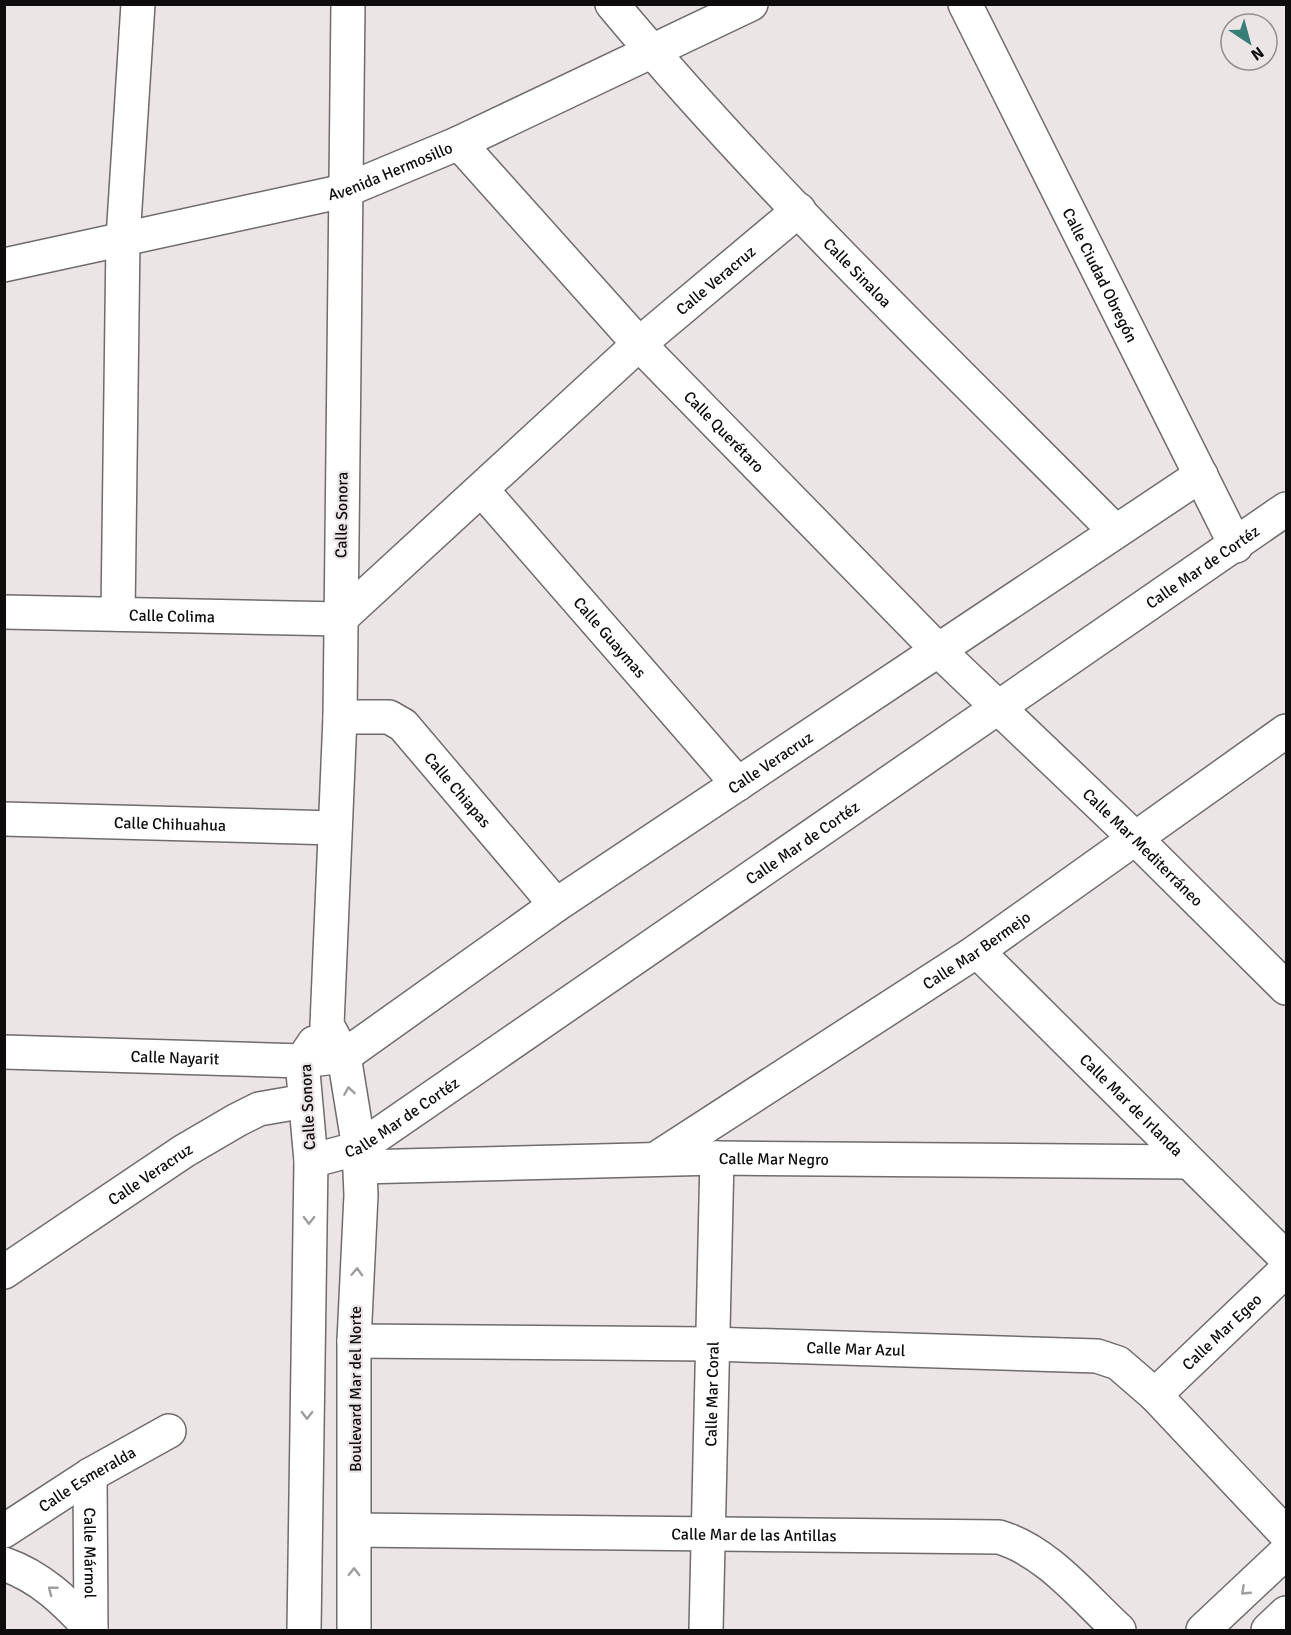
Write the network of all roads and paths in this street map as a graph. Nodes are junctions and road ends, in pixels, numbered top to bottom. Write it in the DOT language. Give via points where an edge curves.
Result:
graph roads {
  1 [pos="138,4"];
  2 [pos="348,4"];
  3 [pos="612,4"];
  4 [pos="751,4"];
  5 [pos="964,4"];
  6 [pos="651,51"];
  7 [pos="459,143"];
  8 [pos="344,191"];
  9 [pos="799,210"];
  10 [pos="123,239"];
  11 [pos="4,265"];
  12 [pos="639,344"];
  13 [pos="1201,475"];
  14 [pos="482,490"];
  15 [pos="1287,509"];
  16 [pos="1116,531"];
  17 [pos="1236,546"];
  18 [pos="4,612"];
  19 [pos="118,614"];
  20 [pos="340,619"];
  21 [pos="937,649"];
  22 [pos="999,709"];
  23 [pos="340,717"];
  24 [pos="1286,732"];
  25 [pos="738,784"];
  26 [pos="4,819"];
  27 [pos="335,828"];
  28 [pos="1137,840"];
  29 [pos="556,905"];
  30 [pos="977,951"];
  31 [pos="1287,988"];
  32 [pos="327,1025"];
  33 [pos="4,1052"];
  34 [pos="344,1056"];
  35 [pos="302,1061"];
  36 [pos="305,1101"];
  37 [pos="359,1157"];
  38 [pos="657,1158"];
  39 [pos="717,1158"];
  40 [pos="310,1161"];
  41 [pos="1188,1162"];
  42 [pos="1287,1258"];
  43 [pos="1287,1270"];
  44 [pos="4,1272"];
  45 [pos="354,1341"];
  46 [pos="711,1344"];
  47 [pos="1155,1395"];
  48 [pos="169,1431"];
  49 [pos="90,1475"];
  50 [pos="355,1530"];
  51 [pos="4,1531"];
  52 [pos="707,1534"];
  53 [pos="1287,1534"];
  54 [pos="1287,1552"];
  55 [pos="4,1564"];
  56 [pos="1287,1613"];
  57 [pos="91,1630"];
  58 [pos="304,1630"];
  59 [pos="354,1630"];
  60 [pos="706,1630"];
  61 [pos="1119,1630"];
  62 [pos="1203,1630"];
  63 [pos="1268,1630"];
  1 -- 10 [label="street"];
  2 -- 8 [label="street, Calle Sonora"];
  3 -- 6 [label="street, Calle Sinaloa"];
  4 -- 6 [label="street, Avenida Hermosillo"];
  5 -- 13 [label="street, Calle Ciudad Obregón"];
  6 -- 7 [label="street, Avenida Hermosillo"];
  6 -- 9 [label="street, Calle Sinaloa"];
  7 -- 8 [label="street, Avenida Hermosillo"];
  7 -- 12 [label="street, Calle Querétaro"];
  8 -- 10 [label="street, Avenida Hermosillo"];
  8 -- 20 [label="street, Calle Sonora"];
  9 -- 12 [label="street, Calle Veracruz"];
  9 -- 16 [label="street, Calle Sinaloa"];
  10 -- 11 [label="street, Avenida Hermosillo"];
  10 -- 19 [label="street"];
  12 -- 14 [label="street, Calle Veracruz"];
  12 -- 21 [label="street, Calle Querétaro"];
  13 -- 16 [label="street, Calle Veracruz"];
  13 -- 17 [label="street, Calle Ciudad Obregón"];
  14 -- 20 [label="street, Calle Veracruz"];
  14 -- 25 [label="street, Calle Guaymas"];
  15 -- 17 [label="street, Calle Mar de Cortéz"];
  16 -- 21 [label="street, Calle Veracruz"];
  17 -- 22 [label="street, Calle Mar de Cortéz"];
  18 -- 19 [label="street, Calle Colima"];
  19 -- 20 [label="street, Calle Colima"];
  20 -- 23 [label="street, Calle Sonora"];
  21 -- 22 [label="street, Calle Querétaro"];
  21 -- 25 [label="street, Calle Veracruz"];
  22 -- 28 [label="street, Calle Mar Mediterráneo"];
  22 -- 37 [label="street, Calle Mar de Cortéz"];
  23 -- 27 [label="street, Calle Sonora"];
  23 -- 29 [label="street, Calle Chiapas" via="389,717 403,725"];
  24 -- 28 [label="street, Calle Mar Bermejo"];
  25 -- 29 [label="street, Calle Veracruz"];
  26 -- 27 [label="street, Calle Chihuahua"];
  27 -- 32 [label="street, Calle Sonora"];
  28 -- 30 [label="street, Calle Mar Bermejo"];
  28 -- 31 [label="street, Calle Mar Mediterráneo"];
  29 -- 34 [label="street, Calle Veracruz"];
  30 -- 38 [label="street, Calle Mar Bermejo"];
  30 -- 41 [label="street, Calle Mar de Irlanda"];
  32 -- 34 [label="street"];
  32 -- 35 [label="street, Calle Sonora"];
  33 -- 35 [label="street, Calle Nayarit"];
  34 -- 35 [label="street, Calle Nayarit"];
  37 -- 34 [label="street, one-way"];
  35 -- 36 [label="street, Calle Sonora"];
  36 -- 40 [label="street, Calle Sonora"];
  36 -- 44 [label="street, Calle Veracruz" via="259,1109 237,1120"];
  37 -- 38 [label="street, Calle Mar Negro"];
  37 -- 40 [label="street, Calle Mar de Cortéz"];
  45 -- 37 [label="street, Boulevard Mar del Norte, one-way" via="361,1195"];
  38 -- 39 [label="street, Calle Mar Negro"];
  39 -- 41 [label="street, Calle Mar Negro"];
  39 -- 46 [label="street, Calle Mar Coral"];
  40 -- 58 [label="street, one-way"];
  41 -- 42 [label="street, Calle Mar de Irlanda"];
  43 -- 47 [label="street, Calle Mar Egeo"];
  45 -- 46 [label="street, Calle Mar Azul"];
  45 -- 50 [label="street, Boulevard Mar del Norte"];
  46 -- 47 [label="street, Calle Mar Azul" via="1083,1354 1118,1363"];
  46 -- 52 [label="street, Calle Mar Coral"];
  47 -- 53 [label="street, Calle Mar Azul"];
  48 -- 49 [label="street, Calle Esmeralda"];
  49 -- 51 [label="street, Calle Esmeralda"];
  49 -- 57 [label="street, Calle Mármol"];
  50 -- 52 [label="street, Calle Mar de las Antillas"];
  59 -- 50 [label="street, Boulevard Mar del Norte, one-way"];
  52 -- 60 [label="street, Calle Mar Coral"];
  52 -- 61 [label="street, Calle Mar de las Antillas" via="999,1536 1044,1560"];
  54 -- 62 [label="street, one-way"];
  57 -- 55 [label="street, one-way" via="40,1581"];
  56 -- 63 [label="street"];
}
